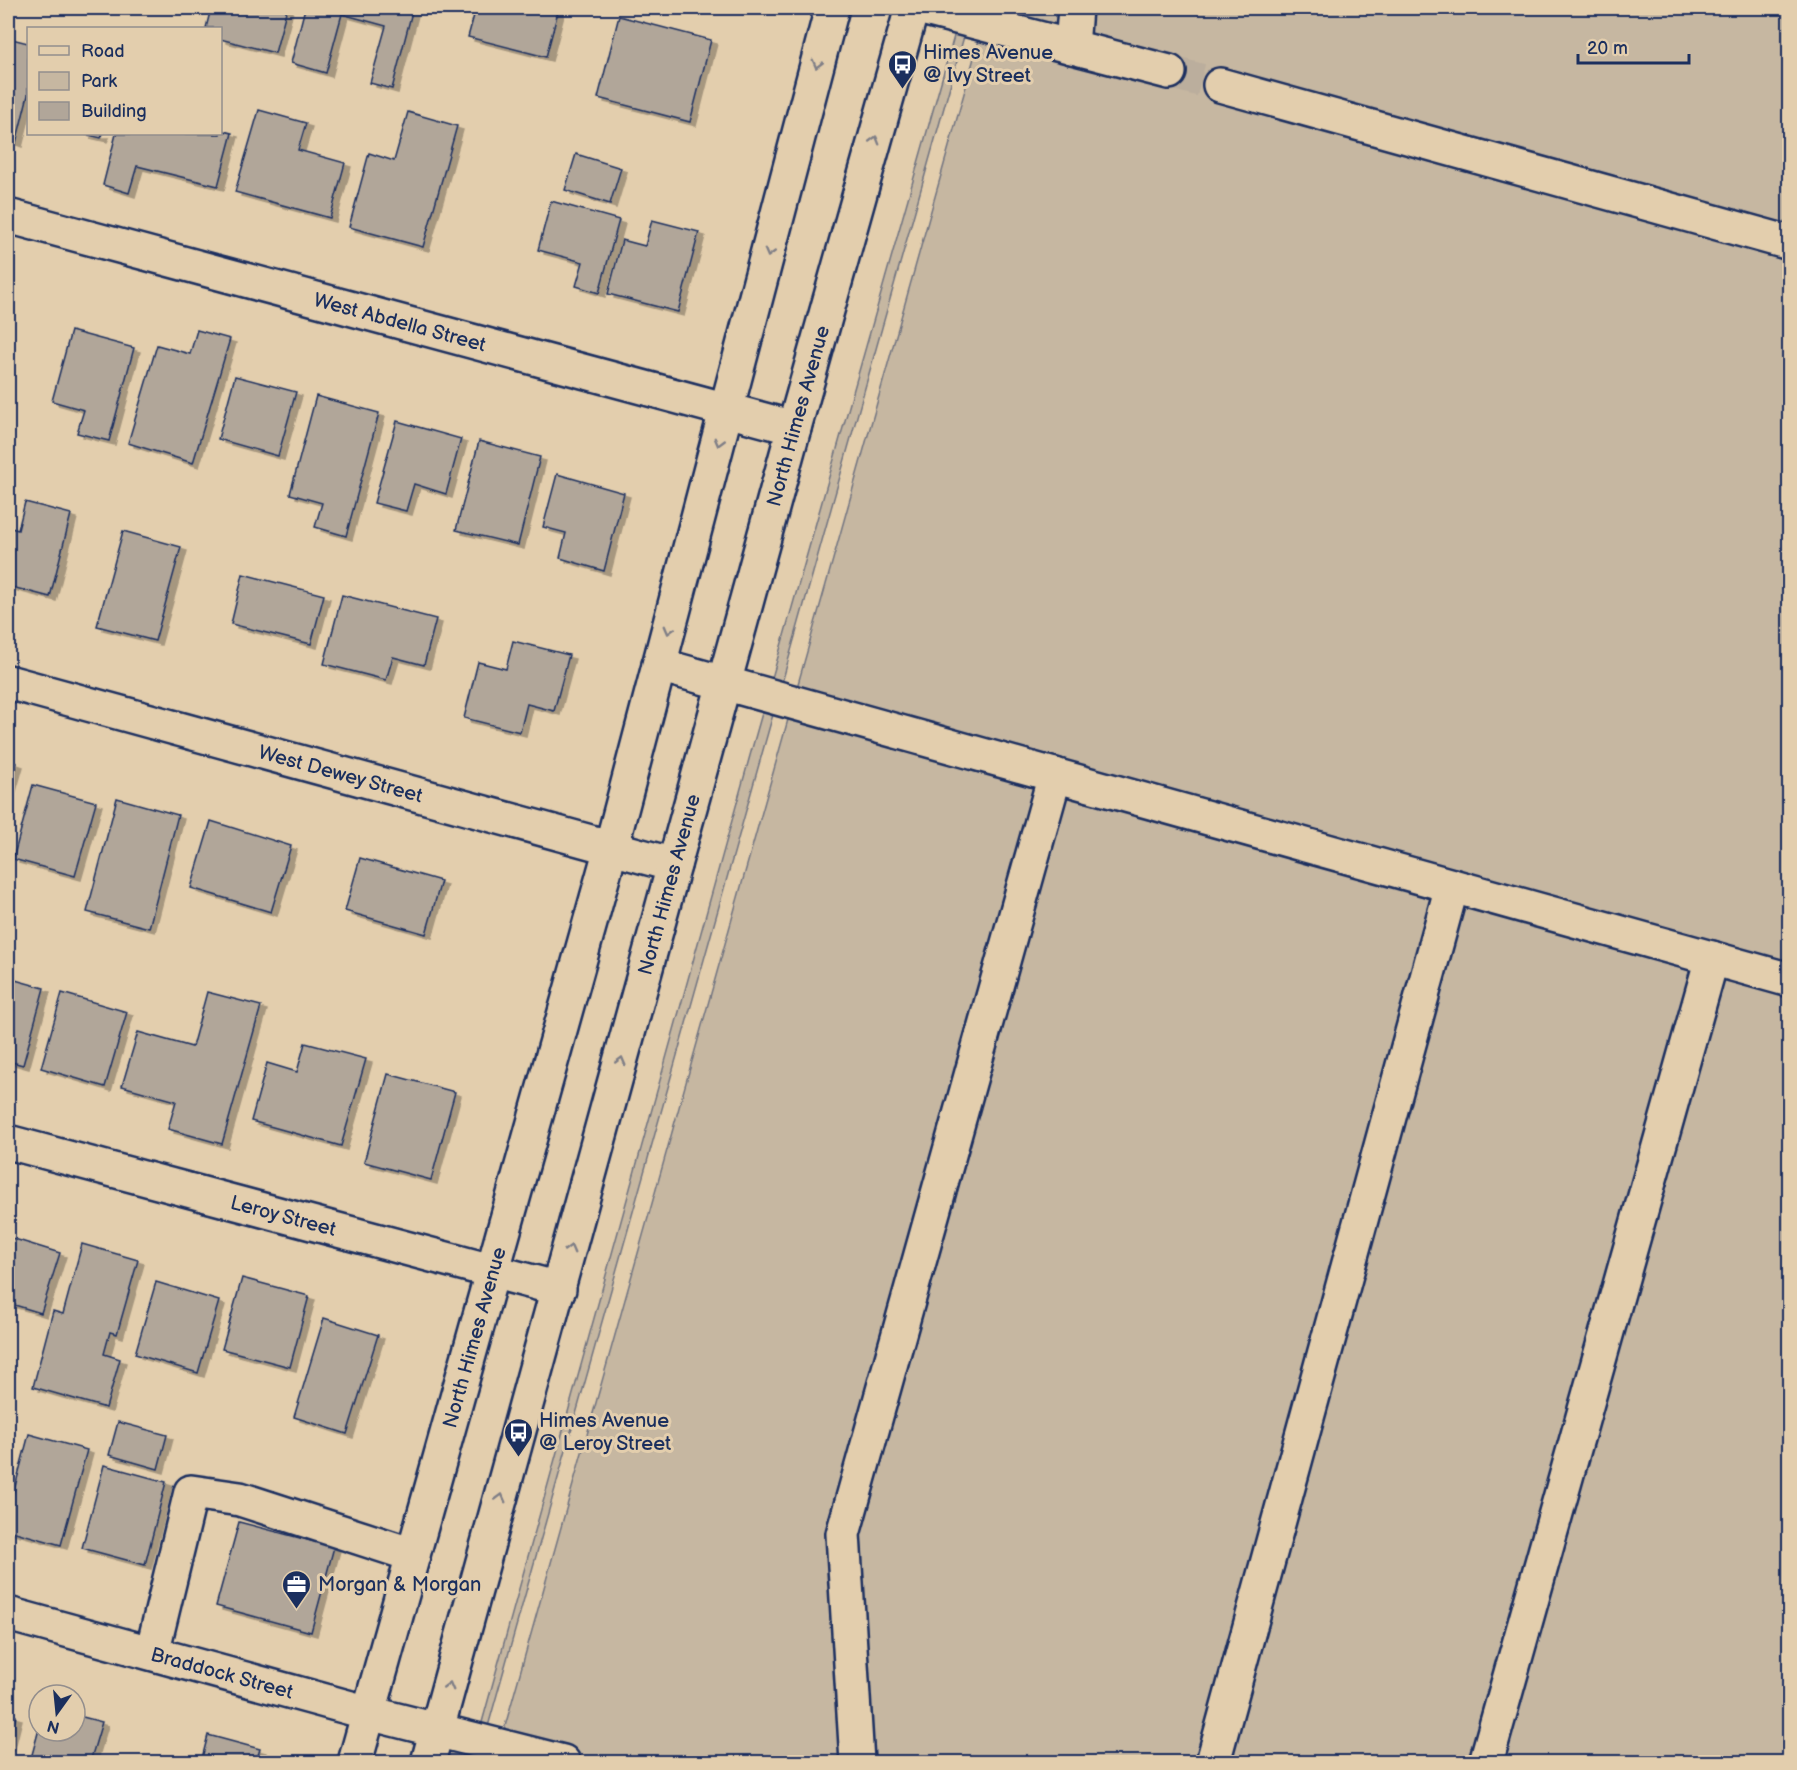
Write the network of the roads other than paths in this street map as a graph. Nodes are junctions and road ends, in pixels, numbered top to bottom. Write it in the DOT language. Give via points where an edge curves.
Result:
graph roads {
  1 [pos="832,8"];
  2 [pos="912,8"];
  3 [pos="922,8"];
  4 [pos="1075,8"];
  5 [pos="1072,46"];
  6 [pos="1169,72"];
  7 [pos="1220,85"];
  8 [pos="8,216"];
  9 [pos="1790,243"];
  10 [pos="728,409"];
  11 [pos="794,428"];
  12 [pos="659,665"];
  13 [pos="8,682"];
  14 [pos="725,684"];
  15 [pos="1055,775"];
  16 [pos="611,848"];
  17 [pos="674,865"];
  18 [pos="1452,886"];
  19 [pos="1712,958"];
  20 [pos="1790,980"];
  21 [pos="8,1143"];
  22 [pos="492,1271"];
  23 [pos="559,1289"];
  24 [pos="413,1555"];
  25 [pos="8,1614"];
  26 [pos="152,1653"];
  27 [pos="369,1713"];
  28 [pos="437,1731"];
  29 [pos="355,1762"];
  30 [pos="428,1762"];
  31 [pos="563,1762"];
  32 [pos="856,1762"];
  33 [pos="1213,1762"];
  34 [pos="1486,1762"];
  1 -- 10 [label="street, North Himes Avenue, one-way"];
  11 -- 2 [label="street, North Himes Avenue, one-way"];
  3 -- 5 [label="street"];
  4 -- 5 [label="street"];
  5 -- 6 [label="street"];
  7 -- 9 [label="street"];
  8 -- 10 [label="street, West Abdella Street"];
  10 -- 11 [label="street, West Abdella Street"];
  10 -- 12 [label="street, North Himes Avenue, one-way"];
  11 -- 14 [label="street, North Himes Avenue"];
  12 -- 14 [label="street"];
  12 -- 16 [label="street, North Himes Avenue"];
  13 -- 16 [label="street, West Dewey Street"];
  14 -- 15 [label="street"];
  14 -- 17 [label="street, North Himes Avenue"];
  15 -- 18 [label="street"];
  15 -- 32 [label="street" via="843,1534"];
  16 -- 17 [label="street, West Dewey Street"];
  16 -- 22 [label="street, North Himes Avenue"];
  23 -- 17 [label="street, North Himes Avenue, one-way"];
  18 -- 19 [label="street"];
  18 -- 33 [label="street"];
  19 -- 20 [label="street"];
  19 -- 34 [label="street"];
  21 -- 22 [label="street, Leroy Street"];
  22 -- 23 [label="street, Leroy Street"];
  22 -- 24 [label="street, North Himes Avenue"];
  28 -- 23 [label="street, North Himes Avenue, one-way"];
  24 -- 26 [label="street" via="240,1499 191,1492"];
  24 -- 27 [label="street, North Himes Avenue"];
  25 -- 26 [label="street, Braddock Street"];
  26 -- 27 [label="street, Braddock Street"];
  27 -- 28 [label="street, Braddock Street"];
  27 -- 29 [label="street, North Himes Avenue"];
  28 -- 30 [label="street, North Himes Avenue"];
  28 -- 31 [label="street, Braddock Street"];
}
